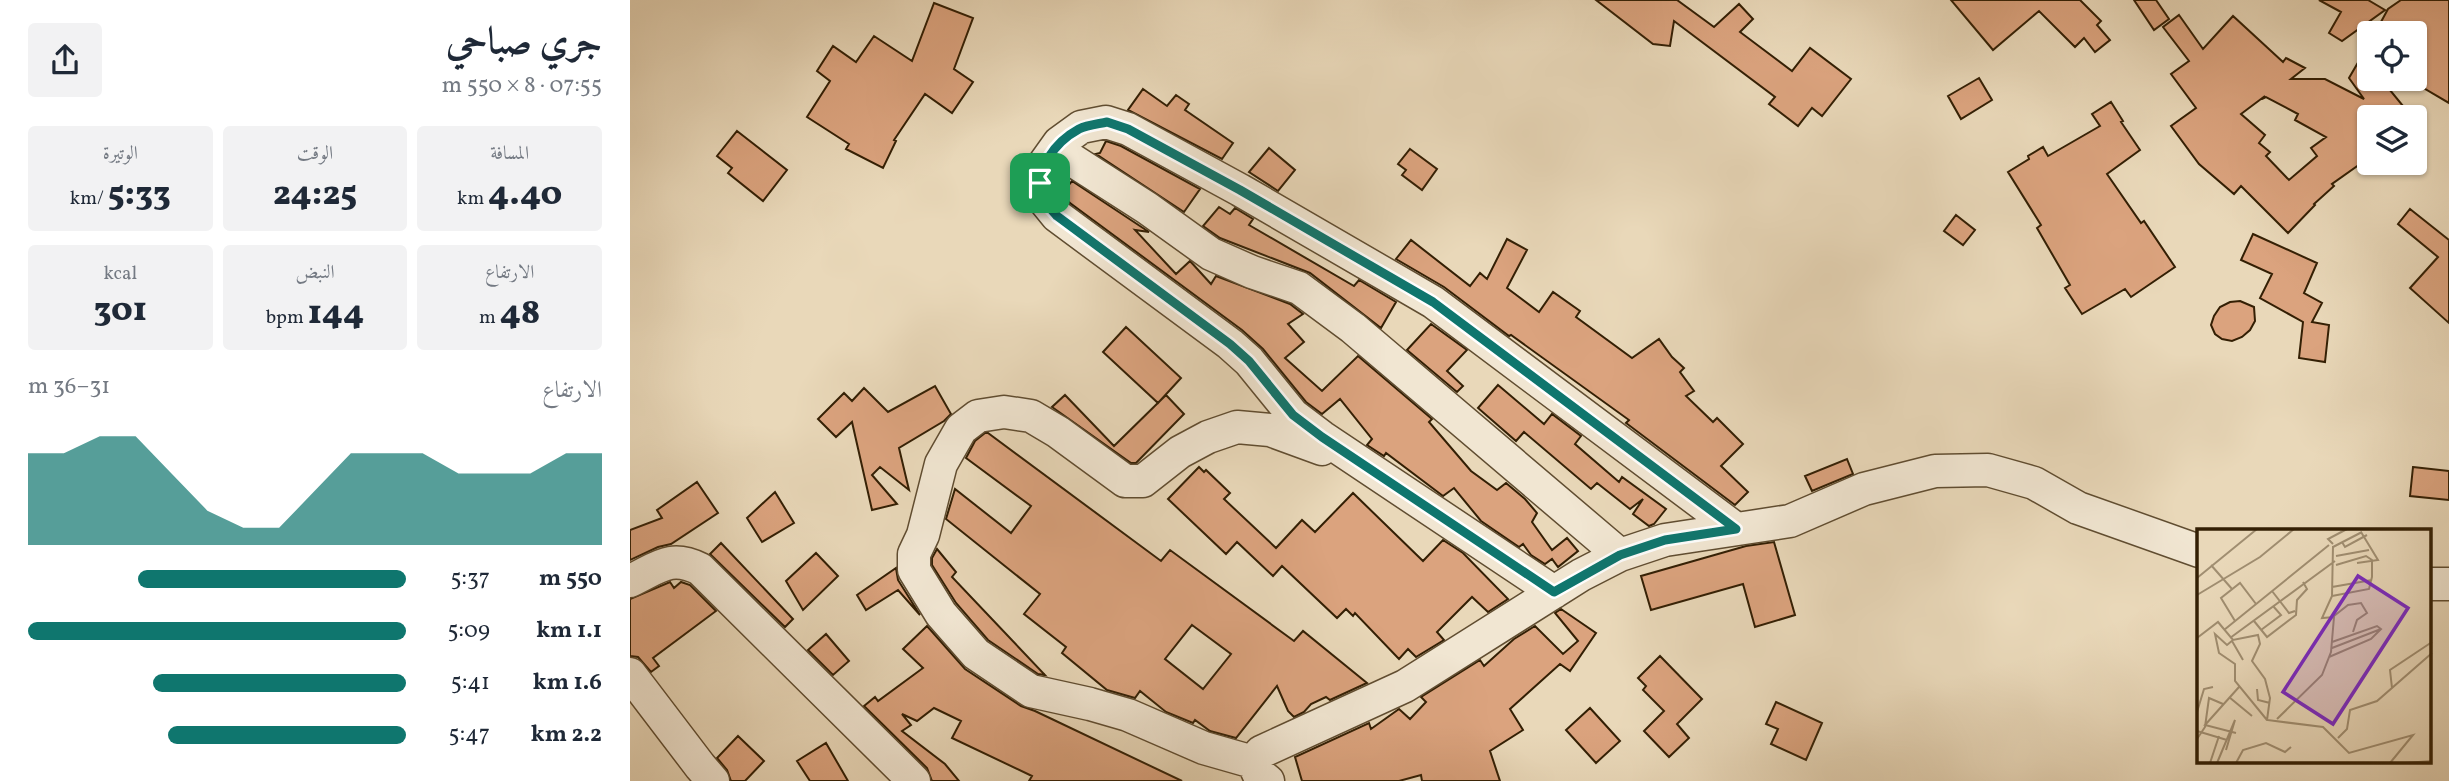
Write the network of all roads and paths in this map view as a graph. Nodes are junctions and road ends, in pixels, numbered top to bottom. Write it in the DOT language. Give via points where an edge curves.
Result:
graph roads {
  1 [pos="1055,149"];
  2 [pos="1351,457"];
  3 [pos="1736,529"];
  4 [pos="2197,550"];
  5 [pos="1620,555"];
  6 [pos="630,581"];
  7 [pos="2431,584"];
  8 [pos="2449,584"];
  9 [pos="1554,592"];
  10 [pos="630,674"];
  11 [pos="1260,772"];
  12 [pos="713,781"];
  13 [pos="914,781"];
  1 -- 2 [label="street" via="1044,164 1040,183 1044,200 1057,216 1230,344 1293,415"];
  1 -- 3 [label="street" via="1081,127 1107,122 1240,190 1433,302"];
  1 -- 5 [label="street" via="1211,254 1310,296"];
  2 -- 9 [label="street"];
  2 -- 11 [label="street" via="1270,429 1237,427 1180,452 1143,481 1125,481 1031,416 1004,412 978,416 961,429 941,464 914,554 914,570 941,614 976,654 1031,691 1128,715"];
  3 -- 4 [label="street" via="1790,521 1864,489 1935,471 1988,470 2034,483 2078,508"];
  3 -- 5 [label="street" via="1665,540"];
  5 -- 9 [label="street"];
  6 -- 13 [label="street" via="675,560 700,569"];
  7 -- 8 [label="street"];
  9 -- 11 [label="street" via="1405,686 1261,752"];
  10 -- 12 [label="street"];
}
